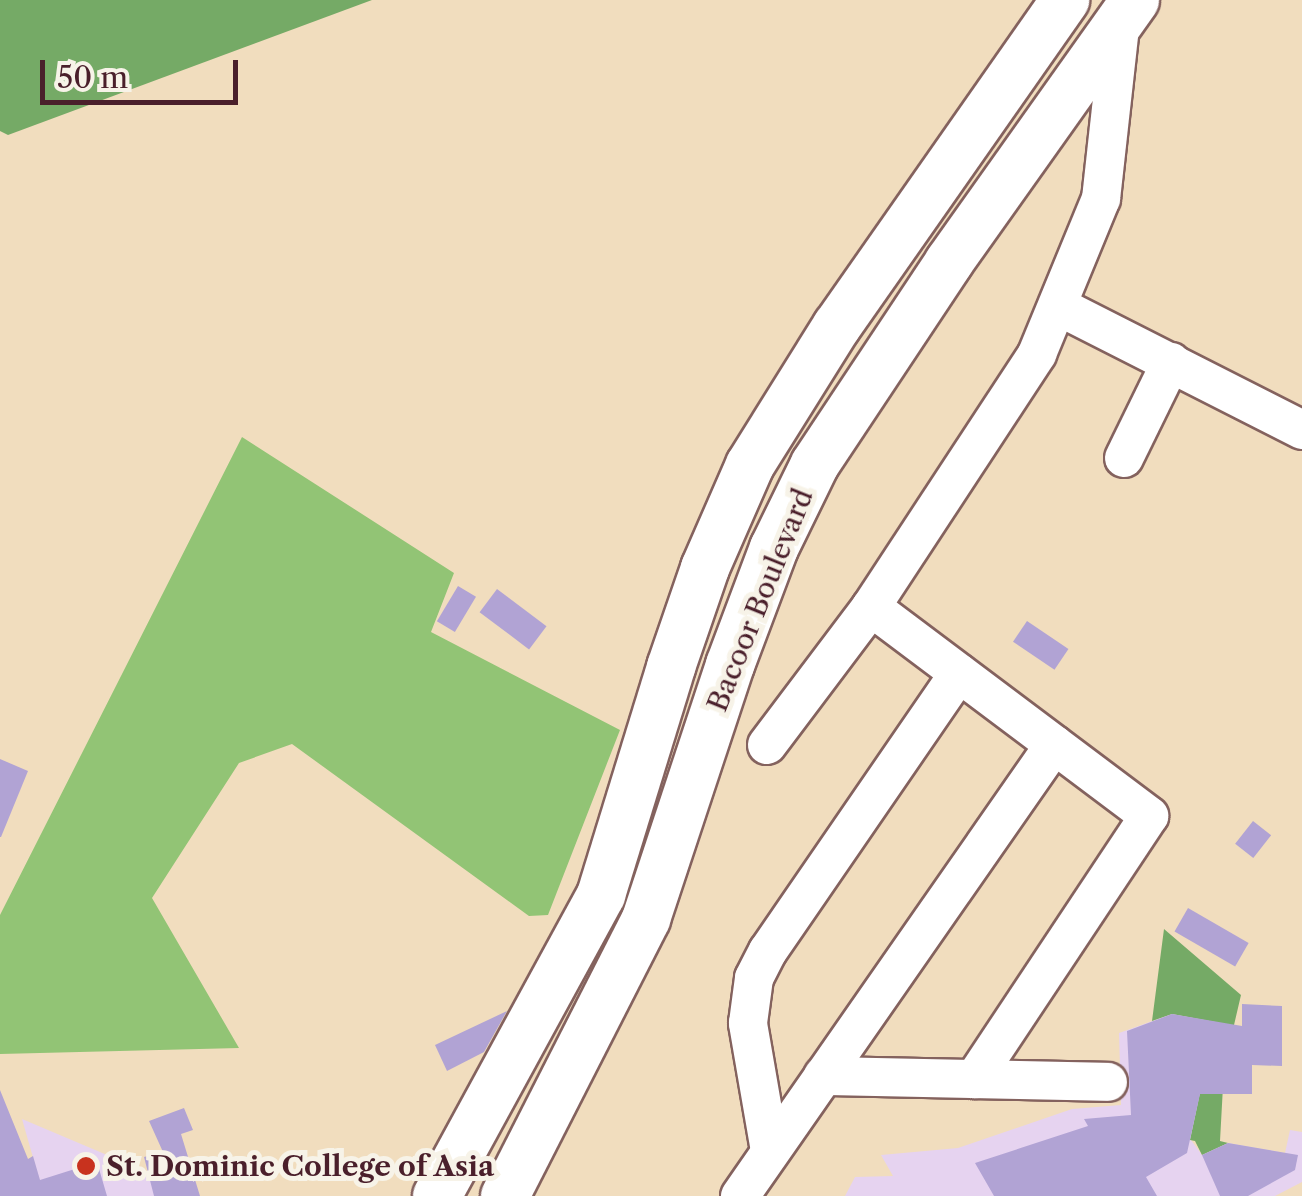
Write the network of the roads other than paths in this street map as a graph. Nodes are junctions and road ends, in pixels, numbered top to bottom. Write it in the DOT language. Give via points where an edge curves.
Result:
graph roads {
  1 [pos="1066,0"];
  2 [pos="1128,10"];
  3 [pos="1058,306"];
  4 [pos="1171,362"];
  5 [pos="1302,430"];
  6 [pos="1124,458"];
  7 [pos="871,607"];
  8 [pos="959,673"];
  9 [pos="767,745"];
  10 [pos="1054,745"];
  11 [pos="823,1076"];
  12 [pos="974,1079"];
  13 [pos="1108,1082"];
  14 [pos="487,1104"];
  15 [pos="540,1130"];
  16 [pos="770,1151"];
  17 [pos="437,1196"];
  18 [pos="505,1196"];
  19 [pos="740,1196"];
  1 -- 14 [label="main road, Bacoor Boulevard" via="837,326 750,465 682,634 601,895"];
  2 -- 3 [label="street" via="1101,199"];
  2 -- 15 [label="main road, Bacoor Boulevard" via="815,464 774,548 730,665 646,919"];
  3 -- 4 [label="street"];
  3 -- 7 [label="street" via="1037,354"];
  4 -- 5 [label="street"];
  4 -- 6 [label="street"];
  7 -- 8 [label="street"];
  7 -- 9 [label="street"];
  8 -- 10 [label="street"];
  8 -- 16 [label="street" via="754,978 748,1023"];
  10 -- 11 [label="street"];
  10 -- 12 [label="street" via="1149,816"];
  11 -- 12 [label="street"];
  11 -- 16 [label="street"];
  12 -- 13 [label="street"];
  14 -- 15 [label="main road"];
  14 -- 17 [label="main road, Bacoor Boulevard"];
  15 -- 18 [label="main road, Bacoor Boulevard"];
  16 -- 19 [label="street"];
}
